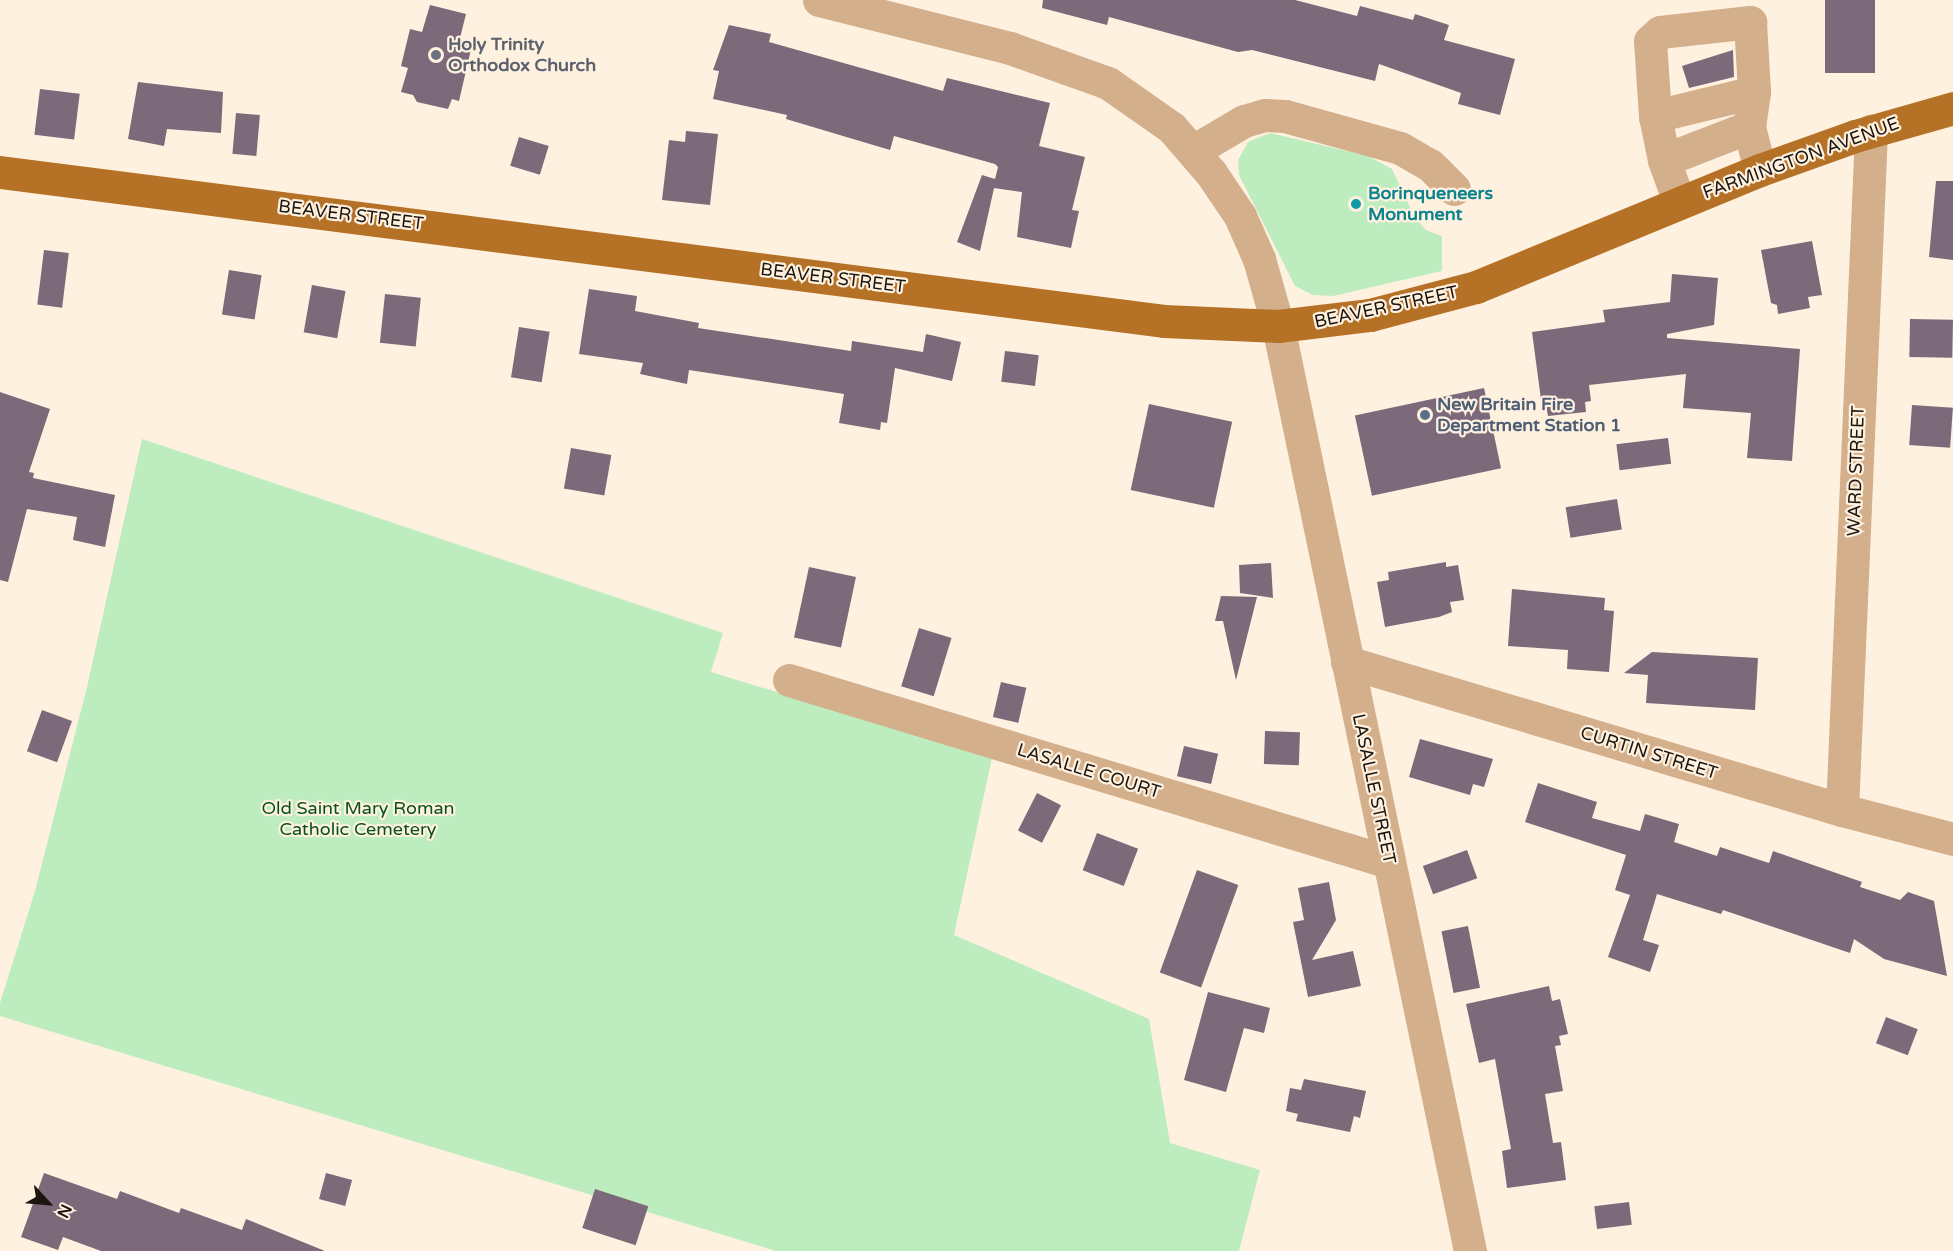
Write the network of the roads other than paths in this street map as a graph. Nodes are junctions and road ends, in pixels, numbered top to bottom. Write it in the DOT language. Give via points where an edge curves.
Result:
graph roads {
  1 [pos="819,0"];
  2 [pos="1754,92"];
  3 [pos="1953,108"];
  4 [pos="1655,116"];
  5 [pos="1749,127"];
  6 [pos="1871,131"];
  7 [pos="1193,151"];
  8 [pos="1664,160"];
  9 [pos="1760,170"];
  10 [pos="0,172"];
  11 [pos="1454,189"];
  12 [pos="1665,208"];
  13 [pos="1278,326"];
  14 [pos="1347,662"];
  15 [pos="789,680"];
  16 [pos="1842,810"];
  17 [pos="1953,839"];
  18 [pos="1389,862"];
  19 [pos="1470,1251"];
  1 -- 7 [label="street, LASALLE STREET" via="1072,67 1139,102"];
  2 -- 4 [label="street"];
  2 -- 4 [label="street" via="1750,22 1660,32 1650,41"];
  2 -- 5 [label="street"];
  3 -- 6 [label="main road, FARMINGTON AVENUE"];
  4 -- 8 [label="street"];
  5 -- 8 [label="street"];
  5 -- 9 [label="street"];
  6 -- 9 [label="main road, FARMINGTON AVENUE"];
  6 -- 16 [label="street, WARD STREET"];
  7 -- 11 [label="street" via="1244,120 1285,116 1400,148 1431,165"];
  7 -- 13 [label="street, LASALLE STREET" via="1231,200 1252,240"];
  8 -- 12 [label="street"];
  9 -- 12 [label="main road, FARMINGTON AVENUE"];
  10 -- 13 [label="main road, BEAVER STREET" via="1164,321"];
  12 -- 13 [label="main road, BEAVER STREET" via="1451,295 1345,320"];
  13 -- 14 [label="street, LASALLE STREET"];
  14 -- 16 [label="street, CURTIN STREET"];
  14 -- 18 [label="street, LASALLE STREET"];
  15 -- 18 [label="street, LASALLE COURT"];
  16 -- 17 [label="street, CURTIN STREET"];
  18 -- 19 [label="street, LASALLE STREET"];
}
